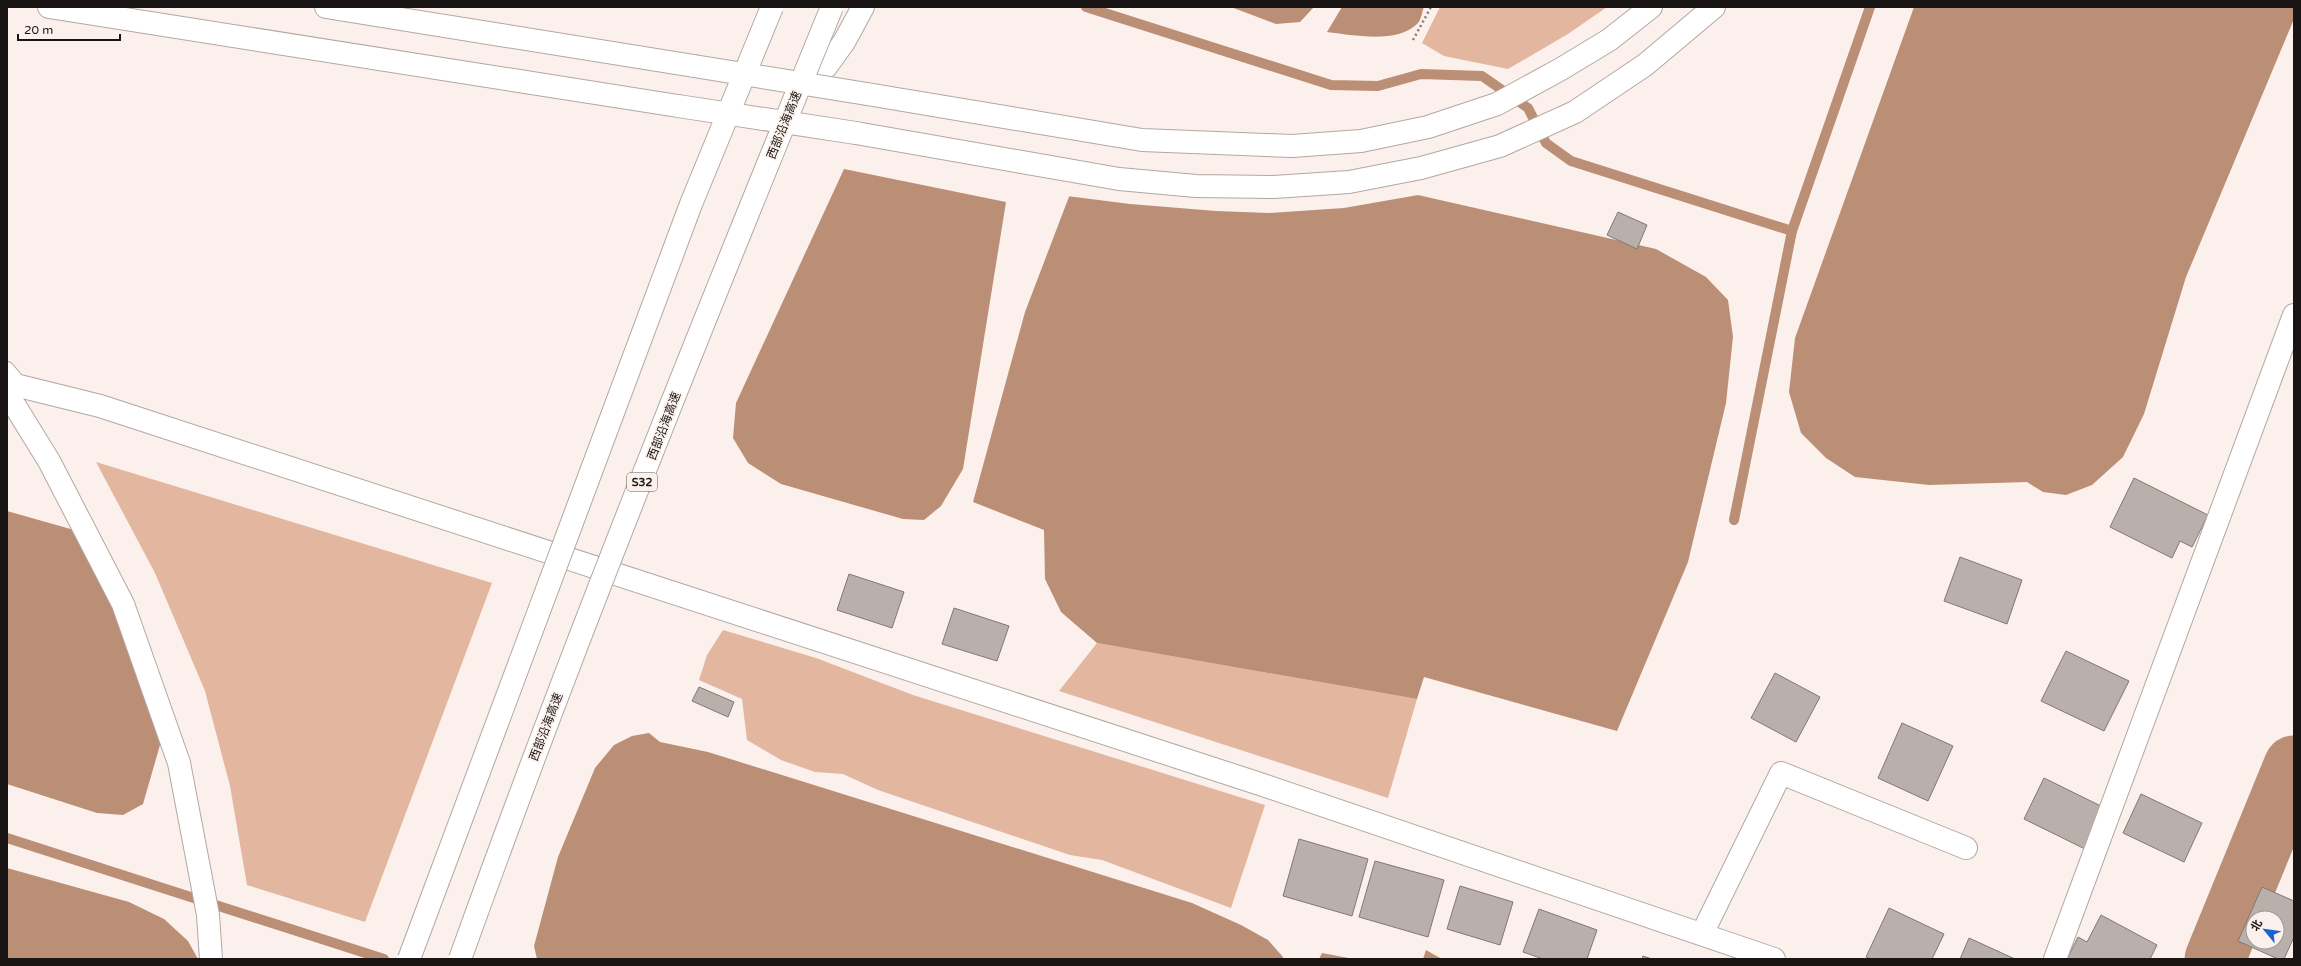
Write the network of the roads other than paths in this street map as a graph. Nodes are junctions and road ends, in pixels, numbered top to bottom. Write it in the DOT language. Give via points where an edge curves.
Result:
graph roads {
  1 [pos="49,7"];
  2 [pos="326,7"];
  3 [pos="772,7"];
  4 [pos="832,7"];
  5 [pos="863,7"];
  6 [pos="1651,7"];
  7 [pos="1714,7"];
  8 [pos="803,79"];
  9 [pos="2294,315"];
  10 [pos="7,369"];
  11 [pos="12,388"];
  12 [pos="1966,848"];
  13 [pos="1702,934"];
  14 [pos="211,959"];
  15 [pos="409,959"];
  16 [pos="460,959"];
  17 [pos="1774,959"];
  18 [pos="2055,959"];
  1 -- 7 [label="main road, bridge" via="856,134 1119,179 1196,186 1274,187 1349,182 1422,168 1500,146 1575,112 1645,65"];
  2 -- 6 [label="main road, bridge" via="1142,140 1292,146 1369,139 1428,127 1497,104 1608,40"];
  3 -- 15 [label="main road, bridge" via="691,204"];
  4 -- 8 [label="main road, 西部沿海高速 / S32, bridge"];
  5 -- 8 [label="main road" via="844,42 826,67"];
  8 -- 16 [label="main road, 西部沿海高速 / S32, bridge" via="516,804"];
  9 -- 18 [label="main road"];
  10 -- 11 [label="lane"];
  11 -- 13 [label="main road" via="100,406 1260,784"];
  11 -- 14 [label="main road" via="122,604 179,763 208,915"];
  12 -- 13 [label="main road" via="1781,773"];
  13 -- 17 [label="main road"];
}
